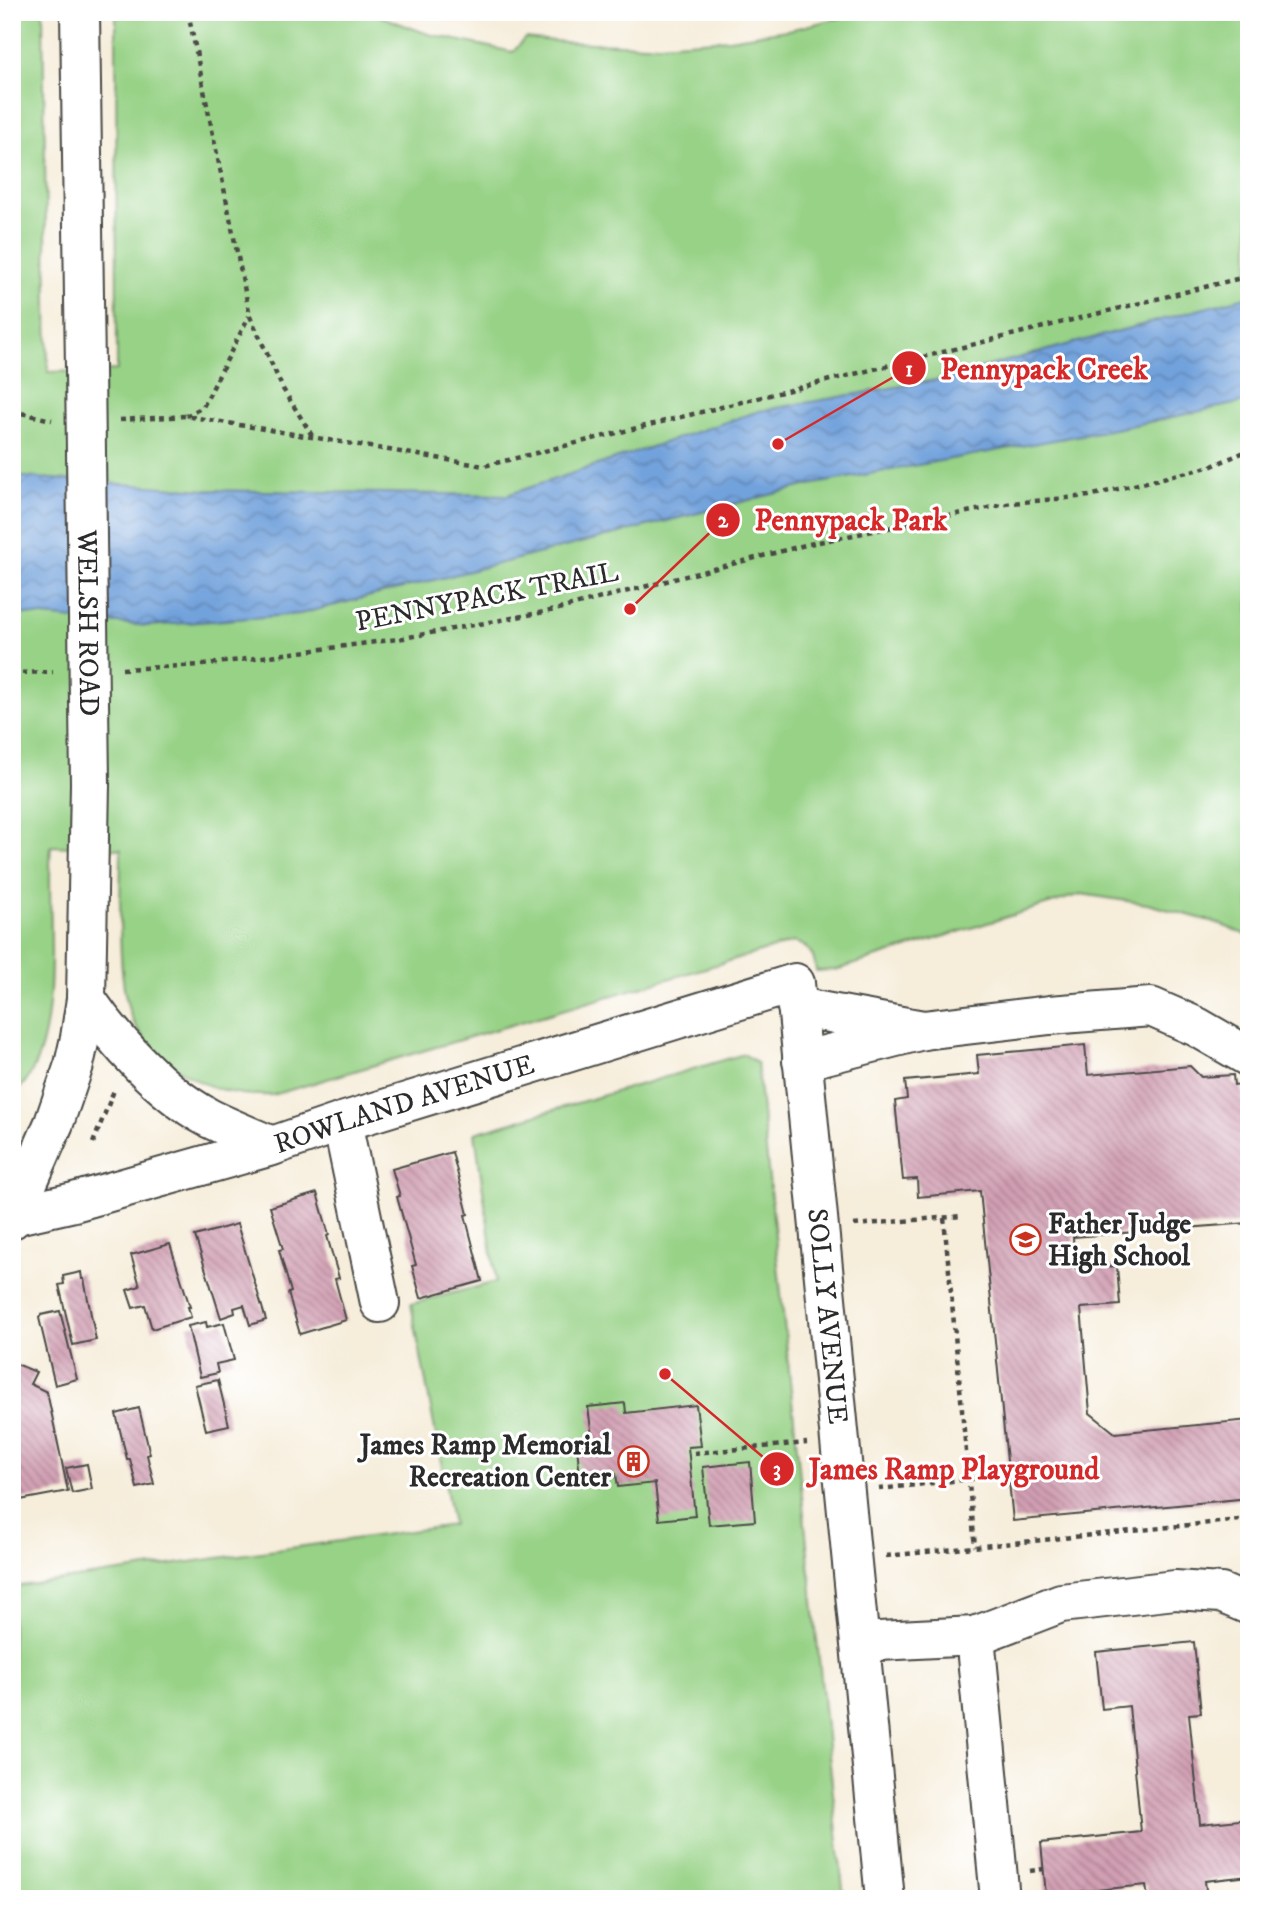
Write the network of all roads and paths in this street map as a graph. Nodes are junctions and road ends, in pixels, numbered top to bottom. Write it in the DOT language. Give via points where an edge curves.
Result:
graph roads {
  1 [pos="80,12"];
  2 [pos="188,12"];
  3 [pos="1249,275"];
  4 [pos="250,316"];
  5 [pos="12,411"];
  6 [pos="186,416"];
  7 [pos="53,420"];
  8 [pos="106,421"];
  9 [pos="313,437"];
  10 [pos="1249,450"];
  11 [pos="120,669"];
  12 [pos="66,671"];
  13 [pos="12,673"];
  14 [pos="12,891"];
  15 [pos="12,964"];
  16 [pos="796,995"];
  17 [pos="86,999"];
  18 [pos="923,1030"];
  19 [pos="1249,1057"];
  20 [pos="802,1061"];
  21 [pos="117,1083"];
  22 [pos="342,1122"];
  23 [pos="93,1143"];
  24 [pos="272,1146"];
  25 [pos="13,1216"];
  26 [pos="963,1216"];
  27 [pos="944,1217"];
  28 [pos="853,1225"];
  29 [pos="380,1303"];
  30 [pos="839,1440"];
  31 [pos="694,1453"];
  32 [pos="998,1476"];
  33 [pos="969,1479"];
  34 [pos="878,1489"];
  35 [pos="1249,1519"];
  36 [pos="975,1547"];
  37 [pos="885,1556"];
  38 [pos="1249,1605"];
  39 [pos="975,1636"];
  40 [pos="860,1643"];
  41 [pos="885,1899"];
  42 [pos="1000,1899"];
  1 -- 17 [label="street, WELSH ROAD, bridge" via="90,784"];
  2 -- 4 [label="path"];
  3 -- 9 [label="path" via="484,466"];
  4 -- 6 [label="path" via="203,407"];
  4 -- 9 [label="path" via="283,389"];
  5 -- 7 [label="path"];
  6 -- 8 [label="path"];
  6 -- 9 [label="path"];
  10 -- 11 [label="path, PENNYPACK TRAIL" via="1212,466 1089,496 1012,503 848,536 555,610 398,639 202,665"];
  12 -- 13 [label="path"];
  14 -- 15 [label="path"];
  16 -- 18 [label="street"];
  16 -- 20 [label="street, SOLLY AVENUE"];
  16 -- 22 [label="street, ROWLAND AVENUE"];
  17 -- 24 [label="street" via="115,1038 158,1081 205,1116"];
  17 -- 25 [label="street, WELSH ROAD" via="64,1095"];
  18 -- 19 [label="street" via="1151,1007"];
  18 -- 20 [label="street"];
  20 -- 30 [label="street, SOLLY AVENUE"];
  21 -- 23 [label="path"];
  22 -- 24 [label="street, ROWLAND AVENUE"];
  22 -- 29 [label="street"];
  24 -- 25 [label="street, ROWLAND AVENUE"];
  26 -- 27 [label="path"];
  27 -- 28 [label="path"];
  27 -- 33 [label="path"];
  30 -- 31 [label="path"];
  30 -- 40 [label="street, SOLLY AVENUE"];
  32 -- 33 [label="path"];
  33 -- 34 [label="path"];
  33 -- 36 [label="path"];
  35 -- 36 [label="path"];
  36 -- 37 [label="path"];
  38 -- 39 [label="street" via="1221,1593 1162,1591 1061,1604"];
  39 -- 40 [label="street"];
  39 -- 42 [label="street"];
  40 -- 41 [label="street, SOLLY AVENUE"];
}
